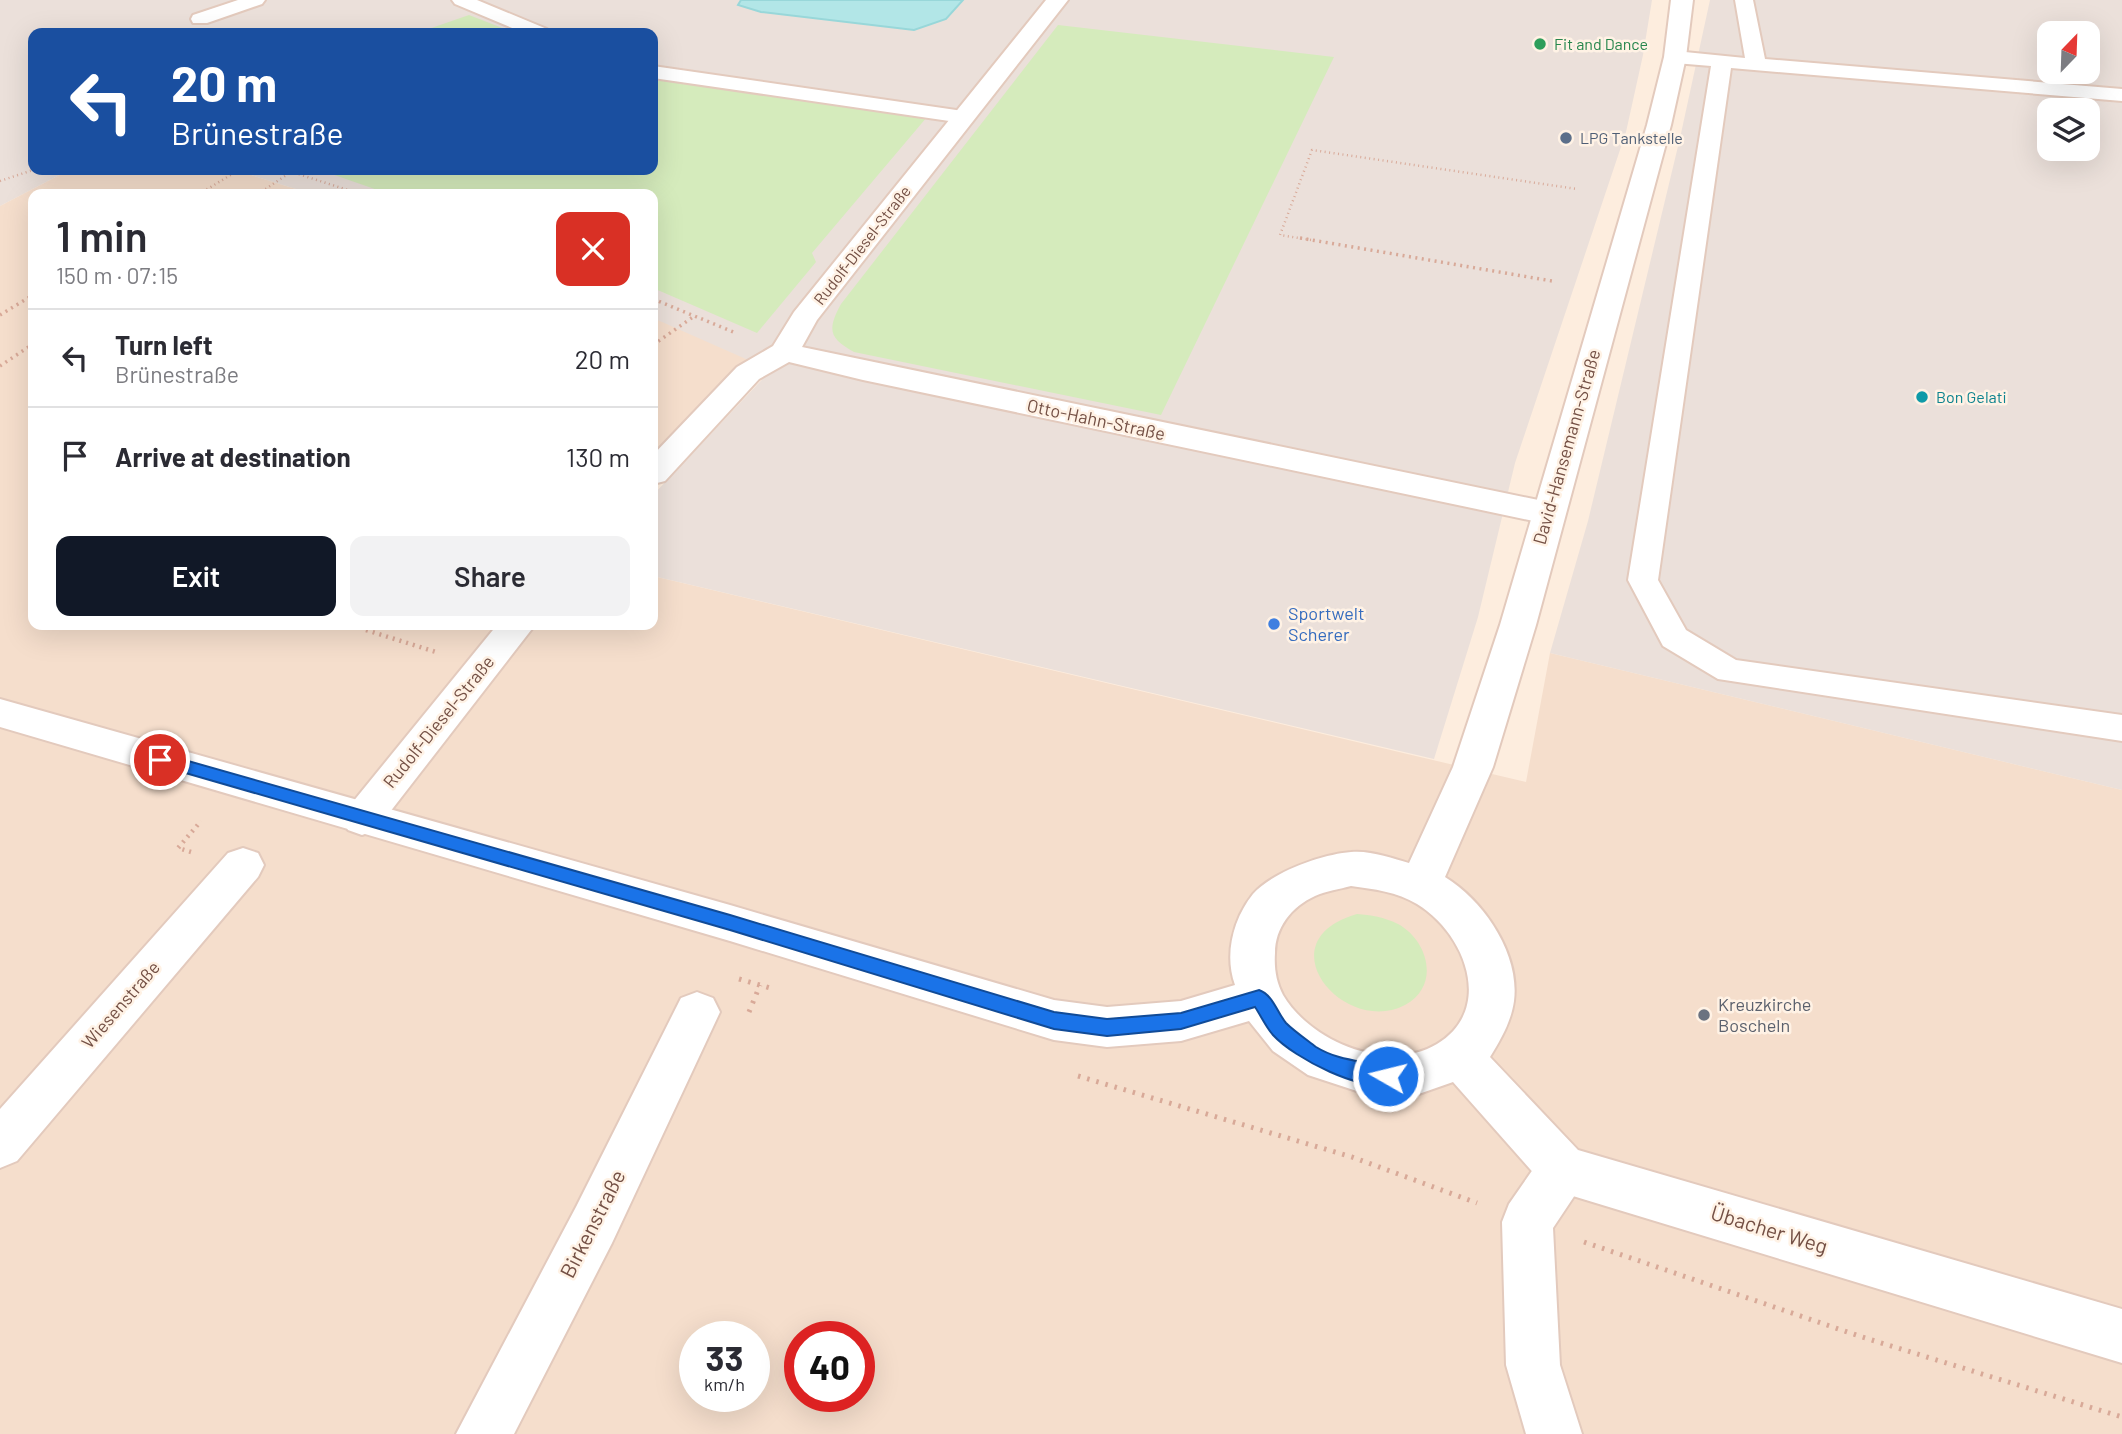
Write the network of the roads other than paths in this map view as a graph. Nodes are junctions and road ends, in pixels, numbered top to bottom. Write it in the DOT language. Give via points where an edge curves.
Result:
graph roads {
  1 [pos="256,0"];
  2 [pos="461,0"];
  3 [pos="1057,0"];
  4 [pos="1682,0"];
  5 [pos="1744,0"];
  6 [pos="200,19"];
  7 [pos="528,28"];
  8 [pos="1675,57"];
  9 [pos="1722,61"];
  10 [pos="1756,64"];
  11 [pos="658,73"];
  12 [pos="2122,94"];
  13 [pos="963,117"];
  14 [pos="785,352"];
  15 [pos="658,469"];
  16 [pos="1548,513"];
  17 [pos="513,630"];
  18 [pos="0,713"];
  19 [pos="2122,728"];
  20 [pos="362,819"];
  21 [pos="243,865"];
  22 [pos="1420,885"];
  23 [pos="1259,998"];
  24 [pos="697,1012"];
  25 [pos="1459,1056"];
  26 [pos="0,1145"];
  27 [pos="1563,1169"];
  28 [pos="2122,1336"];
  29 [pos="484,1434"];
  30 [pos="1554,1434"];
  1 -- 6 [label="lane"];
  2 -- 7 [label="lane"];
  3 -- 13 [label="street, Rudolf-Diesel-Straße"];
  4 -- 8 [label="street, David-Hansemann-Straße"];
  5 -- 10 [label="lane"];
  8 -- 9 [label="lane"];
  8 -- 16 [label="street, David-Hansemann-Straße" via="1653,150"];
  9 -- 10 [label="lane"];
  9 -- 19 [label="lane" via="1643,580 1674,638 1729,671"];
  10 -- 12 [label="lane"];
  11 -- 13 [label="lane"];
  13 -- 14 [label="street, Rudolf-Diesel-Straße" via="804,318"];
  14 -- 15 [label="street" via="748,373"];
  14 -- 16 [label="street, Otto-Hahn-Straße"];
  16 -- 22 [label="street, David-Hansemann-Straße" via="1473,767"];
  17 -- 20 [label="street, Rudolf-Diesel-Straße"];
  18 -- 20 [label="street"];
  20 -- 23 [label="street" via="730,922 1054,1020 1107,1027 1181,1021"];
  21 -- 26 [label="street, Wiesenstraße"];
  22 -- 23 [label="street" via="1397,876 1351,869 1288,887 1272,901 1253,936 1252,977"];
  22 -- 25 [label="street" via="1452,905 1477,933 1491,965 1493,999 1482,1031"];
  23 -- 25 [label="street" via="1280,1029 1310,1054 1348,1070 1388,1076 1427,1072"];
  24 -- 29 [label="street, Birkenstraße" via="600,1213"];
  25 -- 27 [label="street"];
  27 -- 28 [label="street, Übacher Weg"];
  27 -- 30 [label="street" via="1527,1222 1533,1366"];
}
